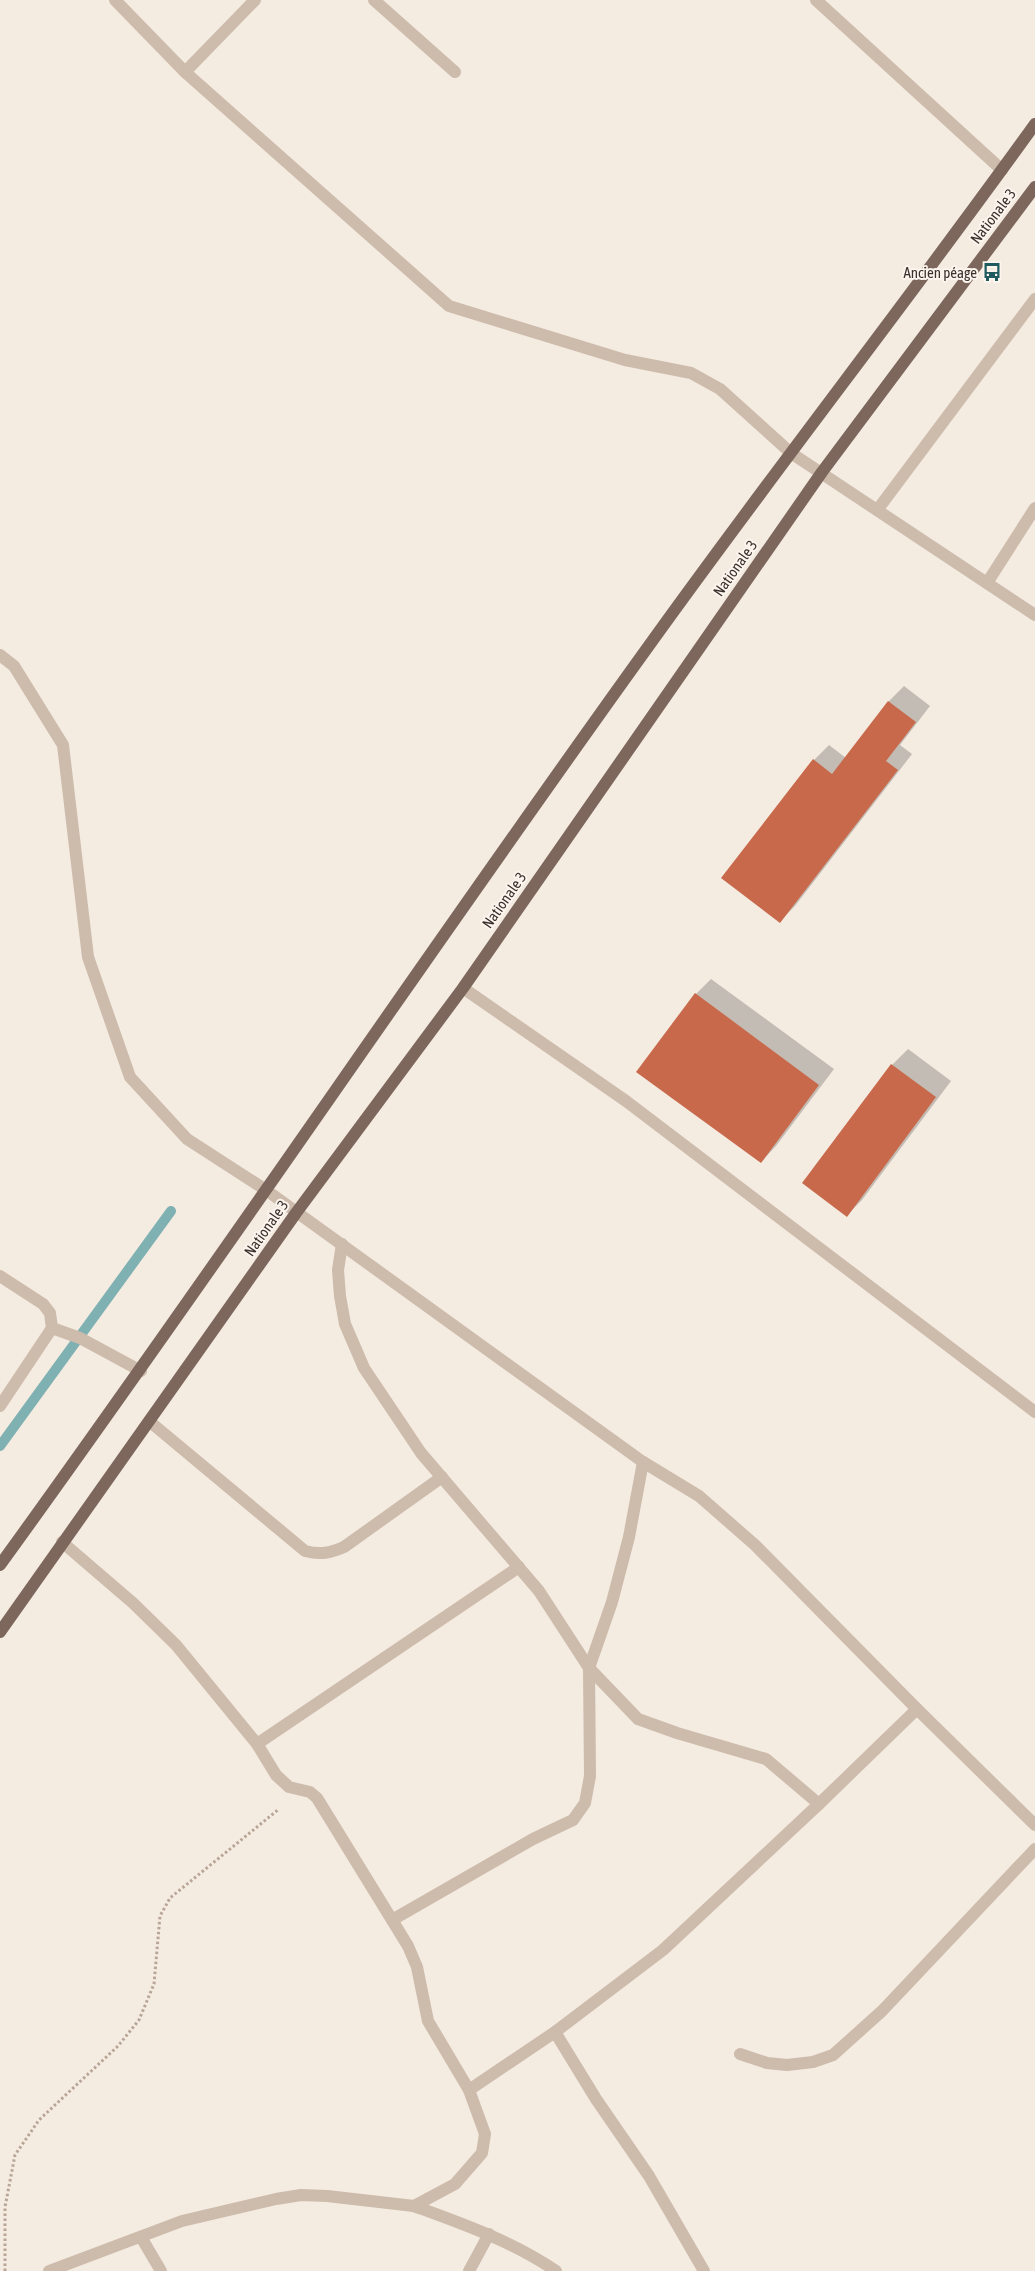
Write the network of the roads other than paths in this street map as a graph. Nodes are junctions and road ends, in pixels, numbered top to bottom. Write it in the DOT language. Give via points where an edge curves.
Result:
graph roads {
  1 [pos="115,0"];
  2 [pos="255,0"];
  3 [pos="374,0"];
  4 [pos="816,0"];
  5 [pos="185,72"];
  6 [pos="455,72"];
  7 [pos="1035,124"];
  8 [pos="1002,170"];
  9 [pos="1035,187"];
  10 [pos="1035,299"];
  11 [pos="791,453"];
  12 [pos="822,472"];
  13 [pos="1035,508"];
  14 [pos="878,509"];
  15 [pos="987,583"];
  16 [pos="1035,616"];
  17 [pos="0,656"];
  18 [pos="462,988"];
  19 [pos="266,1190"];
  20 [pos="296,1213"];
  21 [pos="342,1244"];
  22 [pos="0,1276"];
  23 [pos="52,1328"];
  24 [pos="141,1371"];
  25 [pos="0,1406"];
  26 [pos="1035,1412"];
  27 [pos="149,1421"];
  28 [pos="643,1462"];
  29 [pos="442,1477"];
  30 [pos="62,1542"];
  31 [pos="0,1565"];
  32 [pos="519,1566"];
  33 [pos="0,1632"];
  34 [pos="589,1668"];
  35 [pos="917,1709"];
  36 [pos="257,1744"];
  37 [pos="820,1804"];
  38 [pos="1035,1825"];
  39 [pos="1035,1849"];
  40 [pos="392,1920"];
  41 [pos="555,2032"];
  42 [pos="740,2054"];
  43 [pos="469,2090"];
  44 [pos="414,2206"];
  45 [pos="489,2234"];
  46 [pos="141,2237"];
  47 [pos="48,2271"];
  48 [pos="161,2271"];
  49 [pos="468,2271"];
  50 [pos="556,2271"];
  51 [pos="704,2271"];
  1 -- 5 [label="street"];
  2 -- 5 [label="street"];
  3 -- 6 [label="street"];
  4 -- 8 [label="street"];
  5 -- 11 [label="street" via="449,306 626,360 691,373 720,389"];
  7 -- 8 [label="main road"];
  8 -- 11 [label="main road"];
  9 -- 12 [label="main road, Nationale 3"];
  10 -- 14 [label="street"];
  11 -- 12 [label="street"];
  11 -- 19 [label="main road" via="653,640"];
  12 -- 14 [label="street"];
  12 -- 18 [label="main road, Nationale 3"];
  13 -- 15 [label="street"];
  14 -- 15 [label="street"];
  15 -- 16 [label="street"];
  17 -- 19 [label="street" via="14,666 62,745 88,957 130,1076 187,1138"];
  18 -- 20 [label="main road, Nationale 3"];
  18 -- 26 [label="street" via="626,1101"];
  19 -- 20 [label="street"];
  19 -- 24 [label="main road"];
  20 -- 21 [label="street"];
  20 -- 27 [label="main road, Nationale 3"];
  21 -- 28 [label="street"];
  21 -- 29 [label="street" via="338,1270 340,1296 353,1346 364,1368 421,1453"];
  22 -- 23 [label="street" via="43,1304 50,1313"];
  23 -- 24 [label="street" via="80,1338"];
  23 -- 25 [label="street"];
  24 -- 31 [label="main road"];
  27 -- 29 [label="street" via="305,1551 318,1554 344,1547"];
  27 -- 30 [label="main road, Nationale 3"];
  28 -- 34 [label="street" via="629,1537 612,1602"];
  28 -- 35 [label="street" via="699,1496 755,1545"];
  29 -- 32 [label="street"];
  30 -- 33 [label="main road, Nationale 3"];
  30 -- 36 [label="street" via="134,1603 176,1645"];
  32 -- 34 [label="street" via="559,1619"];
  32 -- 36 [label="street"];
  34 -- 37 [label="street" via="638,1718 766,1759"];
  34 -- 40 [label="street" via="590,1776 585,1804 573,1820 533,1839"];
  35 -- 37 [label="street"];
  35 -- 38 [label="street"];
  36 -- 40 [label="street" via="276,1775 289,1787 310,1792 317,1798"];
  37 -- 41 [label="street" via="663,1950"];
  39 -- 42 [label="street" via="882,2011 833,2054 813,2062 787,2065 767,2063"];
  40 -- 43 [label="street" via="416,1967 428,2021"];
  41 -- 43 [label="street"];
  41 -- 51 [label="street" via="649,2176"];
  43 -- 44 [label="street" via="484,2134 482,2153 455,2184"];
  44 -- 45 [label="street"];
  44 -- 46 [label="street" via="300,2195 182,2221"];
  45 -- 49 [label="street"];
  45 -- 50 [label="street"];
  46 -- 47 [label="street"];
  46 -- 48 [label="street"];
}
